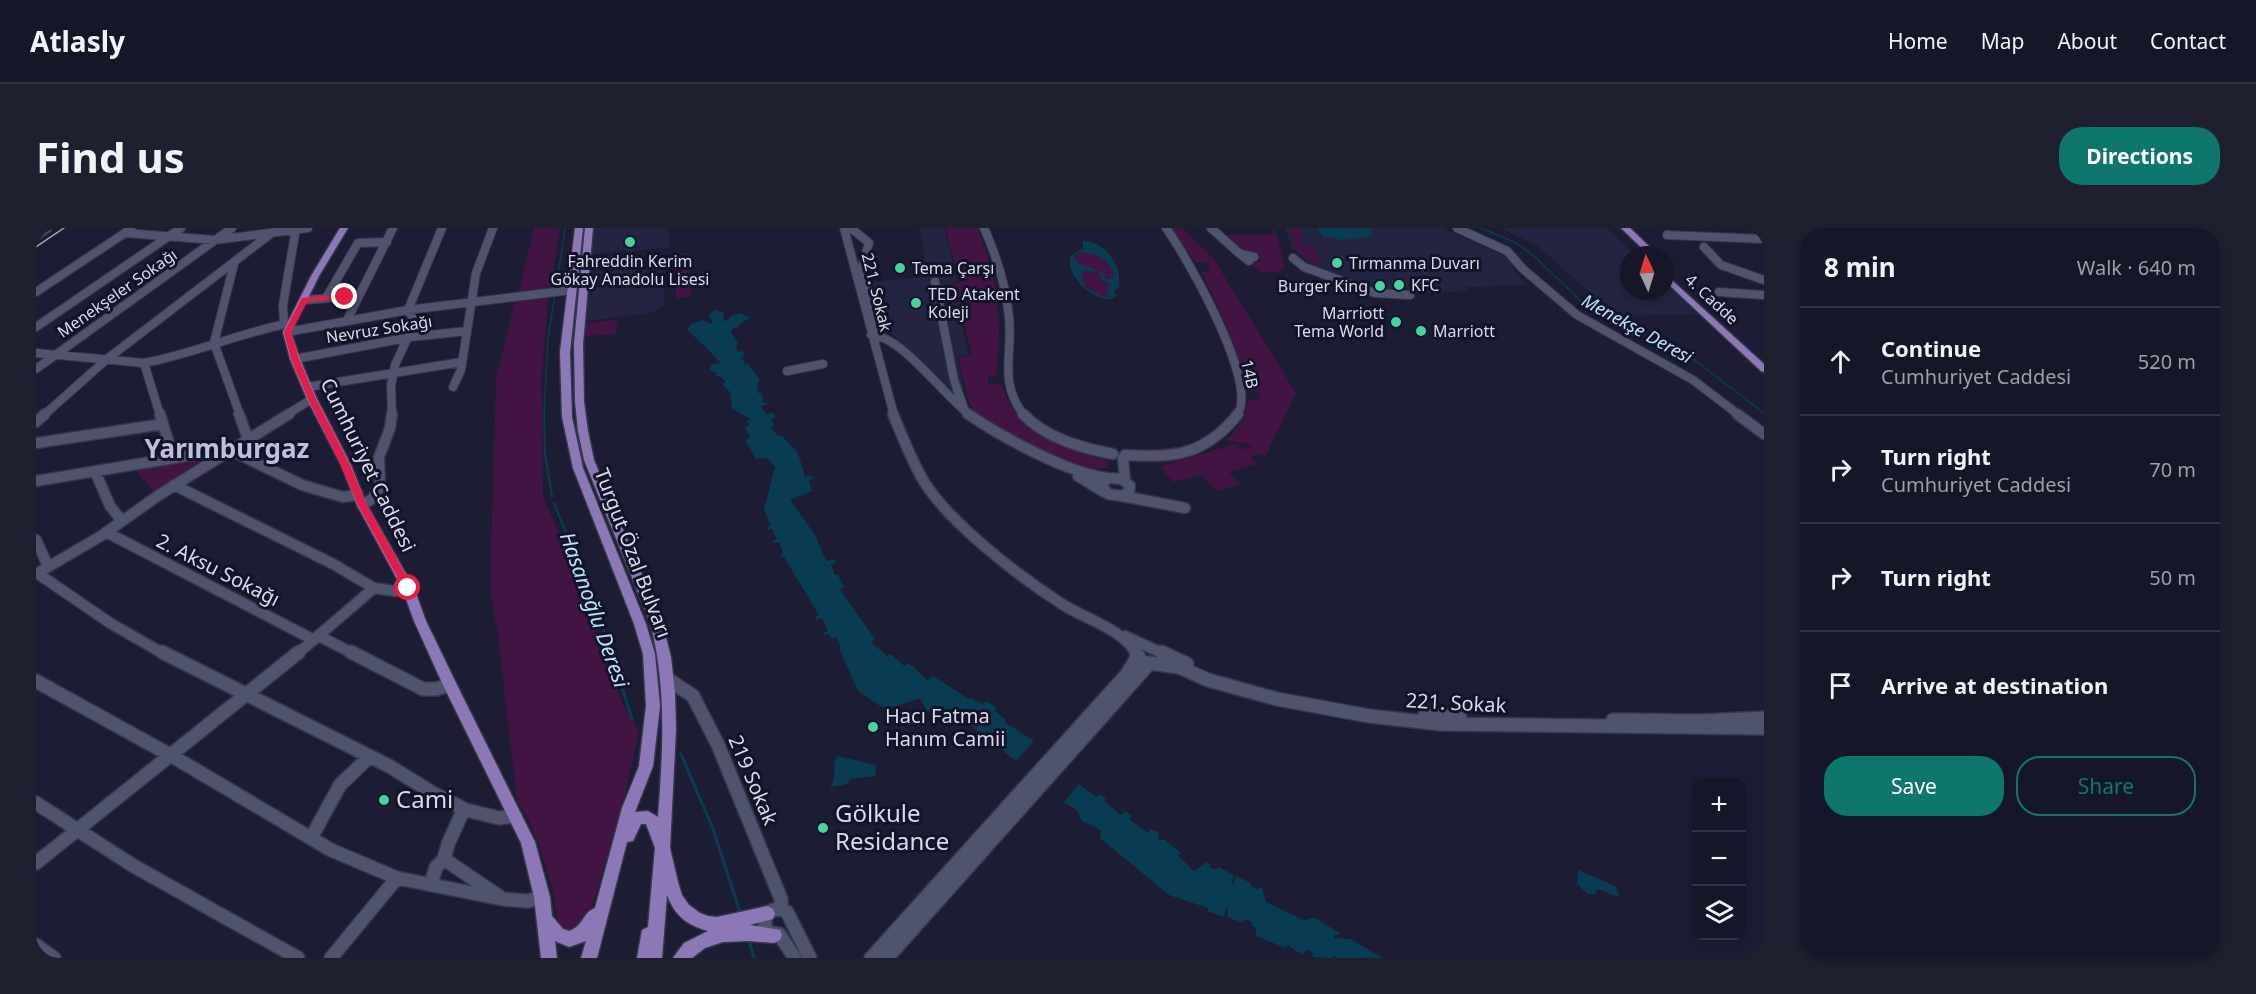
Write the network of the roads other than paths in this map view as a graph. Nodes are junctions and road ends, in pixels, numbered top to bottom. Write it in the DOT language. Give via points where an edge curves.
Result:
graph roads {
  1 [pos="48,228"];
  2 [pos="181,228"];
  3 [pos="232,228"];
  4 [pos="308,228"];
  5 [pos="344,228"];
  6 [pos="393,228"];
  7 [pos="442,228"];
  8 [pos="493,228"];
  9 [pos="579,228"];
  10 [pos="589,228"];
  11 [pos="844,228"];
  12 [pos="851,228"];
  13 [pos="984,228"];
  14 [pos="1166,228"];
  15 [pos="1211,228"];
  16 [pos="1457,228"];
  17 [pos="1464,228"];
  18 [pos="1615,228"];
  19 [pos="1625,228"];
  20 [pos="295,229"];
  21 [pos="129,230"];
  22 [pos="1698,231"];
  23 [pos="1763,231"];
  24 [pos="273,232"];
  25 [pos="36,236"];
  26 [pos="168,237"];
  27 [pos="1668,237"];
  28 [pos="864,238"];
  29 [pos="214,240"];
  30 [pos="1764,241"];
  31 [pos="387,242"];
  32 [pos="848,245"];
  33 [pos="1634,246"];
  34 [pos="1644,246"];
  35 [pos="1704,247"];
  36 [pos="867,252"];
  37 [pos="1297,258"];
  38 [pos="1252,259"];
  39 [pos="234,264"];
  40 [pos="1531,270"];
  41 [pos="1674,274"];
  42 [pos="1764,280"];
  43 [pos="935,282"];
  44 [pos="1674,284"];
  45 [pos="572,290"];
  46 [pos="36,292"];
  47 [pos="1410,295"];
  48 [pos="1720,295"];
  49 [pos="358,296"];
  50 [pos="1764,297"];
  51 [pos="326,298"];
  52 [pos="304,300"];
  53 [pos="472,301"];
  54 [pos="408,310"];
  55 [pos="347,320"];
  56 [pos="287,326"];
  57 [pos="36,327"];
  58 [pos="468,332"];
  59 [pos="411,337"];
  60 [pos="877,338"];
  61 [pos="214,343"];
  62 [pos="36,353"];
  63 [pos="54,354"];
  64 [pos="1764,358"];
  65 [pos="107,359"];
  66 [pos="295,359"];
  67 [pos="462,362"];
  68 [pos="144,363"];
  69 [pos="823,364"];
  70 [pos="36,369"];
  71 [pos="1764,369"];
  72 [pos="787,371"];
  73 [pos="393,372"];
  74 [pos="954,380"];
  75 [pos="935,384"];
  76 [pos="453,387"];
  77 [pos="309,393"];
  78 [pos="967,415"];
  79 [pos="36,422"];
  80 [pos="163,424"];
  81 [pos="1764,427"];
  82 [pos="1764,434"];
  83 [pos="248,439"];
  84 [pos="36,443"];
  85 [pos="231,449"];
  86 [pos="1119,456"];
  87 [pos="173,457"];
  88 [pos="95,471"];
  89 [pos="1111,478"];
  90 [pos="36,481"];
  91 [pos="174,485"];
  92 [pos="1126,489"];
  93 [pos="1104,492"];
  94 [pos="360,500"];
  95 [pos="122,521"];
  96 [pos="106,532"];
  97 [pos="36,540"];
  98 [pos="40,571"];
  99 [pos="374,588"];
  100 [pos="408,588"];
  101 [pos="1079,614"];
  102 [pos="317,638"];
  103 [pos="1153,650"];
  104 [pos="1137,655"];
  105 [pos="1151,664"];
  106 [pos="669,680"];
  107 [pos="36,681"];
  108 [pos="450,685"];
  109 [pos="246,694"];
  110 [pos="1764,718"];
  111 [pos="1764,728"];
  112 [pos="172,756"];
  113 [pos="368,758"];
  114 [pos="36,803"];
  115 [pos="463,811"];
  116 [pos="515,816"];
  117 [pos="76,832"];
  118 [pos="311,838"];
  119 [pos="664,849"];
  120 [pos="444,859"];
  121 [pos="36,863"];
  122 [pos="397,878"];
  123 [pos="660,881"];
  124 [pos="431,885"];
  125 [pos="607,891"];
  126 [pos="542,897"];
  127 [pos="502,899"];
  128 [pos="774,911"];
  129 [pos="546,921"];
  130 [pos="791,922"];
  131 [pos="777,934"];
  132 [pos="36,945"];
  133 [pos="54,958"];
  134 [pos="298,958"];
  135 [pos="331,958"];
  136 [pos="549,958"];
  137 [pos="591,958"];
  138 [pos="645,958"];
  139 [pos="654,958"];
  140 [pos="681,958"];
  141 [pos="795,958"];
  142 [pos="810,958"];
  143 [pos="871,958"];
  144 [pos="887,958"];
  1 -- 25 [label="street"];
  2 -- 26 [label="street"];
  3 -- 29 [label="street, Menekşeler Sokağı"];
  4 -- 20 [label="street"];
  5 -- 52 [label="main road"];
  6 -- 31 [label="street"];
  7 -- 54 [label="street"];
  8 -- 53 [label="street" via="476,273"];
  9 -- 45 [label="main road, Turgut Özal Bulvarı"];
  10 -- 106 [label="main road, Turgut Özal Bulvarı" via="576,355 578,407 589,460 656,622"];
  11 -- 32 [label="street, 221. Sokak"];
  12 -- 28 [label="street, 221. Sokak"];
  13 -- 86 [label="street, 14B" via="1005,289 1010,334 1008,387 1012,397 1028,418 1048,432 1081,447"];
  14 -- 86 [label="street, 14B" via="1191,264 1224,331 1239,383 1240,409 1226,431 1202,447 1156,456"];
  15 -- 38 [label="street" via="1240,254"];
  16 -- 40 [label="street" via="1503,248 1519,265"];
  17 -- 40 [label="street" via="1504,246"];
  18 -- 33 [label="main road"];
  19 -- 34 [label="main road"];
  20 -- 24 [label="street"];
  20 -- 56 [label="street" via="283,305"];
  21 -- 26 [label="street"];
  21 -- 46 [label="street"];
  22 -- 23 [label="street"];
  24 -- 29 [label="street"];
  24 -- 39 [label="street"];
  26 -- 29 [label="street"];
  26 -- 57 [label="street"];
  27 -- 30 [label="street"];
  28 -- 32 [label="street"];
  28 -- 36 [label="street, 221. Sokak" via="870,246"];
  29 -- 63 [label="street, Menekşeler Sokağı"];
  31 -- 49 [label="street"];
  31 -- 51 [label="street" via="358,243"];
  32 -- 36 [label="street"];
  32 -- 60 [label="street, 221. Sokak"];
  35 -- 42 [label="street" via="1721,265"];
  36 -- 60 [label="street, 221. Sokak" via="862,267"];
  37 -- 47 [label="street" via="1304,267 1375,293"];
  39 -- 61 [label="street"];
  39 -- 65 [label="street"];
  40 -- 81 [label="street" via="1586,316 1697,377"];
  40 -- 82 [label="street" via="1577,315 1693,380"];
  41 -- 64 [label="main road, 4. Cadde"];
  43 -- 74 [label="street"];
  44 -- 71 [label="main road, 4. Cadde"];
  45 -- 53 [label="street"];
  45 -- 125 [label="main road, Turgut Özal Bulvarı" via="565,352 570,433 578,468 640,624 653,686 646,766 629,808"];
  48 -- 50 [label="street"];
  49 -- 51 [label="street"];
  49 -- 55 [label="street"];
  51 -- 52 [label="street"];
  52 -- 56 [label="main road"];
  53 -- 54 [label="street"];
  53 -- 58 [label="street"];
  54 -- 55 [label="street"];
  54 -- 59 [label="street" via="415,322"];
  55 -- 56 [label="street"];
  56 -- 61 [label="street"];
  56 -- 66 [label="main road, Cumhuriyet Caddesi"];
  58 -- 59 [label="street, Nevruz Sokağı"];
  58 -- 67 [label="street"];
  59 -- 66 [label="street, Nevruz Sokağı"];
  59 -- 73 [label="street"];
  60 -- 75 [label="street" via="902,350"];
  60 -- 93 [label="street" via="880,346 889,347 961,418"];
  60 -- 101 [label="street" via="905,445 924,482 960,524 1015,571"];
  61 -- 68 [label="street"];
  61 -- 83 [label="street"];
  62 -- 63 [label="street"];
  63 -- 65 [label="street"];
  63 -- 70 [label="street, Menekşeler Sokağı"];
  65 -- 68 [label="street"];
  65 -- 79 [label="street"];
  66 -- 77 [label="main road, Cumhuriyet Caddesi"];
  67 -- 73 [label="street"];
  67 -- 76 [label="street"];
  68 -- 80 [label="street"];
  69 -- 72 [label="street"];
  73 -- 77 [label="street"];
  73 -- 94 [label="street" via="390,426 381,450 379,492 372,501"];
  74 -- 75 [label="street" via="947,385"];
  74 -- 78 [label="street"];
  75 -- 78 [label="street"];
  77 -- 83 [label="street"];
  77 -- 94 [label="main road, Cumhuriyet Caddesi"];
  78 -- 89 [label="street" via="1084,473"];
  80 -- 84 [label="street"];
  80 -- 87 [label="street"];
  83 -- 85 [label="street"];
  85 -- 87 [label="street"];
  85 -- 91 [label="street"];
  85 -- 94 [label="street" via="302,485"];
  86 -- 89 [label="street"];
  86 -- 92 [label="street"];
  87 -- 88 [label="street"];
  88 -- 90 [label="street"];
  88 -- 95 [label="street" via="110,506"];
  89 -- 92 [label="street"];
  89 -- 93 [label="street" via="1101,485"];
  91 -- 95 [label="street"];
  91 -- 99 [label="street"];
  92 -- 92 [label="street" via="1185,508"];
  92 -- 93 [label="street" via="1112,496"];
  94 -- 100 [label="main road, Cumhuriyet Caddesi"];
  95 -- 96 [label="street"];
  96 -- 98 [label="street"];
  96 -- 102 [label="street, 2. Aksu Sokağı"];
  97 -- 98 [label="street"];
  98 -- 109 [label="street" via="110,623"];
  99 -- 100 [label="street"];
  99 -- 102 [label="street"];
  100 -- 108 [label="main road, Cumhuriyet Caddesi"];
  101 -- 103 [label="street"];
  101 -- 104 [label="street" via="1129,642"];
  102 -- 108 [label="street, 2. Aksu Sokağı" via="423,689"];
  102 -- 109 [label="street"];
  103 -- 104 [label="street" via="1142,649"];
  103 -- 105 [label="street" via="1158,658"];
  103 -- 110 [label="street" via="1260,689 1401,714 1701,721"];
  104 -- 105 [label="street" via="1142,662"];
  104 -- 143 [label="street" via="1127,674"];
  105 -- 111 [label="street, 221. Sokak" via="1179,667 1209,680 1277,699 1441,724"];
  105 -- 144 [label="street"];
  106 -- 119 [label="main road, Turgut Özal Bulvarı"];
  106 -- 128 [label="street, 219 Sokak" via="693,696 718,745 781,899"];
  107 -- 112 [label="street"];
  108 -- 116 [label="main road, Cumhuriyet Caddesi"];
  109 -- 112 [label="street"];
  109 -- 113 [label="street"];
  112 -- 117 [label="street"];
  112 -- 118 [label="street"];
  113 -- 115 [label="street"];
  113 -- 118 [label="street" via="340,785"];
  114 -- 117 [label="street"];
  115 -- 116 [label="street" via="503,819"];
  115 -- 120 [label="street"];
  116 -- 126 [label="main road, Cumhuriyet Caddesi" via="528,842"];
  117 -- 121 [label="street"];
  117 -- 134 [label="street"];
  118 -- 122 [label="street"];
  119 -- 123 [label="main road, Turgut Özal Bulvarı"];
  119 -- 125 [label="main road" via="652,820 637,818"];
  119 -- 128 [label="main road" via="677,900 692,917 717,925"];
  120 -- 124 [label="street" via="434,871"];
  120 -- 127 [label="street"];
  122 -- 124 [label="street"];
  122 -- 135 [label="street"];
  123 -- 138 [label="main road"];
  123 -- 139 [label="main road, Turgut Özal Bulvarı"];
  124 -- 127 [label="street"];
  125 -- 129 [label="main road" via="590,927 577,938 556,934"];
  125 -- 137 [label="main road, Turgut Özal Bulvarı"];
  126 -- 127 [label="street" via="528,901"];
  126 -- 129 [label="main road, Cumhuriyet Caddesi"];
  128 -- 130 [label="street" via="787,912"];
  128 -- 131 [label="street" via="764,921 765,928"];
  129 -- 136 [label="main road, Cumhuriyet Caddesi"];
  130 -- 131 [label="street" via="787,930"];
  130 -- 142 [label="street"];
  131 -- 140 [label="main road" via="752,932 714,937 698,942"];
  131 -- 141 [label="street"];
  132 -- 133 [label="street"];
}
